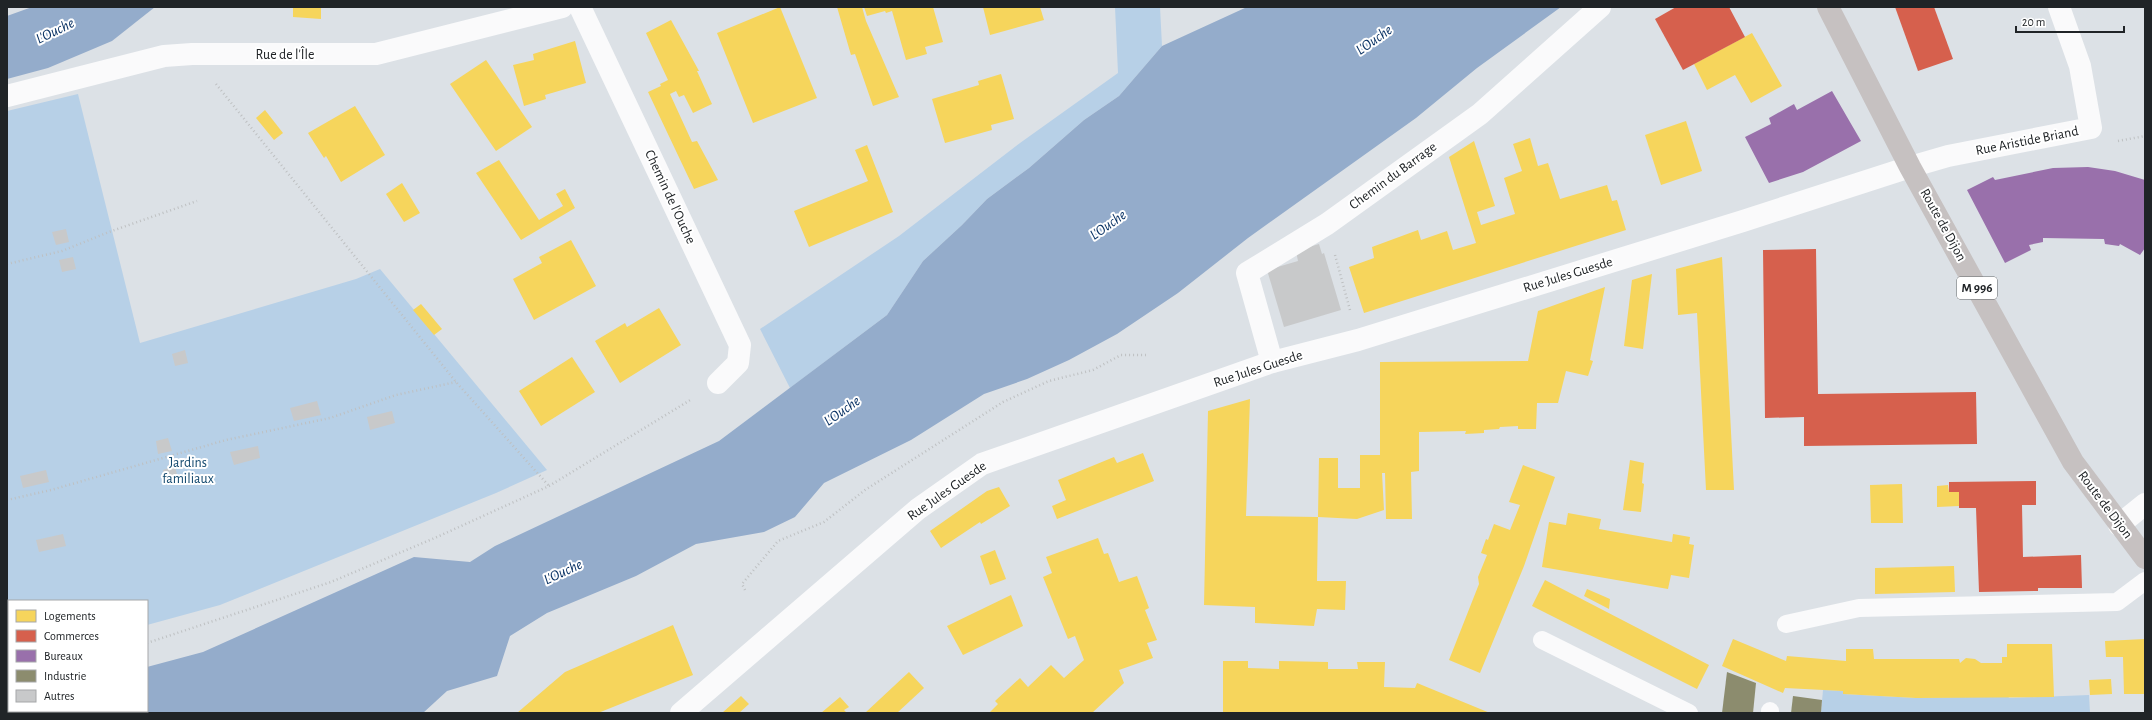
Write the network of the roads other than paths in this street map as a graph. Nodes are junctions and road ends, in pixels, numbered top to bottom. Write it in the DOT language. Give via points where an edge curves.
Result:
graph roads {
  1 [pos="562,7"];
  2 [pos="580,7"];
  3 [pos="1600,7"];
  4 [pos="1828,7"];
  5 [pos="2059,7"];
  6 [pos="7,96"];
  7 [pos="1910,167"];
  8 [pos="1272,362"];
  9 [pos="718,383"];
  10 [pos="2145,504"];
  11 [pos="2119,525"];
  12 [pos="2145,558"];
  13 [pos="2145,581"];
  14 [pos="1786,624"];
  15 [pos="1542,640"];
  16 [pos="681,713"];
  17 [pos="1689,713"];
  1 -- 6 [label="street, Rue de l'Île" via="376,54 164,56"];
  2 -- 9 [label="street, Chemin de l'Ouche" via="740,344 738,363"];
  3 -- 8 [label="street, Chemin du Barrage" via="1480,114 1327,224 1247,273"];
  4 -- 7 [label="main road, Route de Dijon / M 996"];
  5 -- 7 [label="street, Rue Aristide Briand" via="2080,66 2091,128 1948,156"];
  7 -- 8 [label="street, Rue Jules Guesde" via="1358,340"];
  7 -- 11 [label="main road, Route de Dijon / M 996" via="2073,462"];
  8 -- 16 [label="street, Rue Jules Guesde" via="982,464 918,509"];
  10 -- 11 [label="street"];
  11 -- 12 [label="main road, Route de Dijon / M 996"];
  13 -- 14 [label="lane" via="2117,602 1859,608"];
  15 -- 17 [label="lane"];
}
